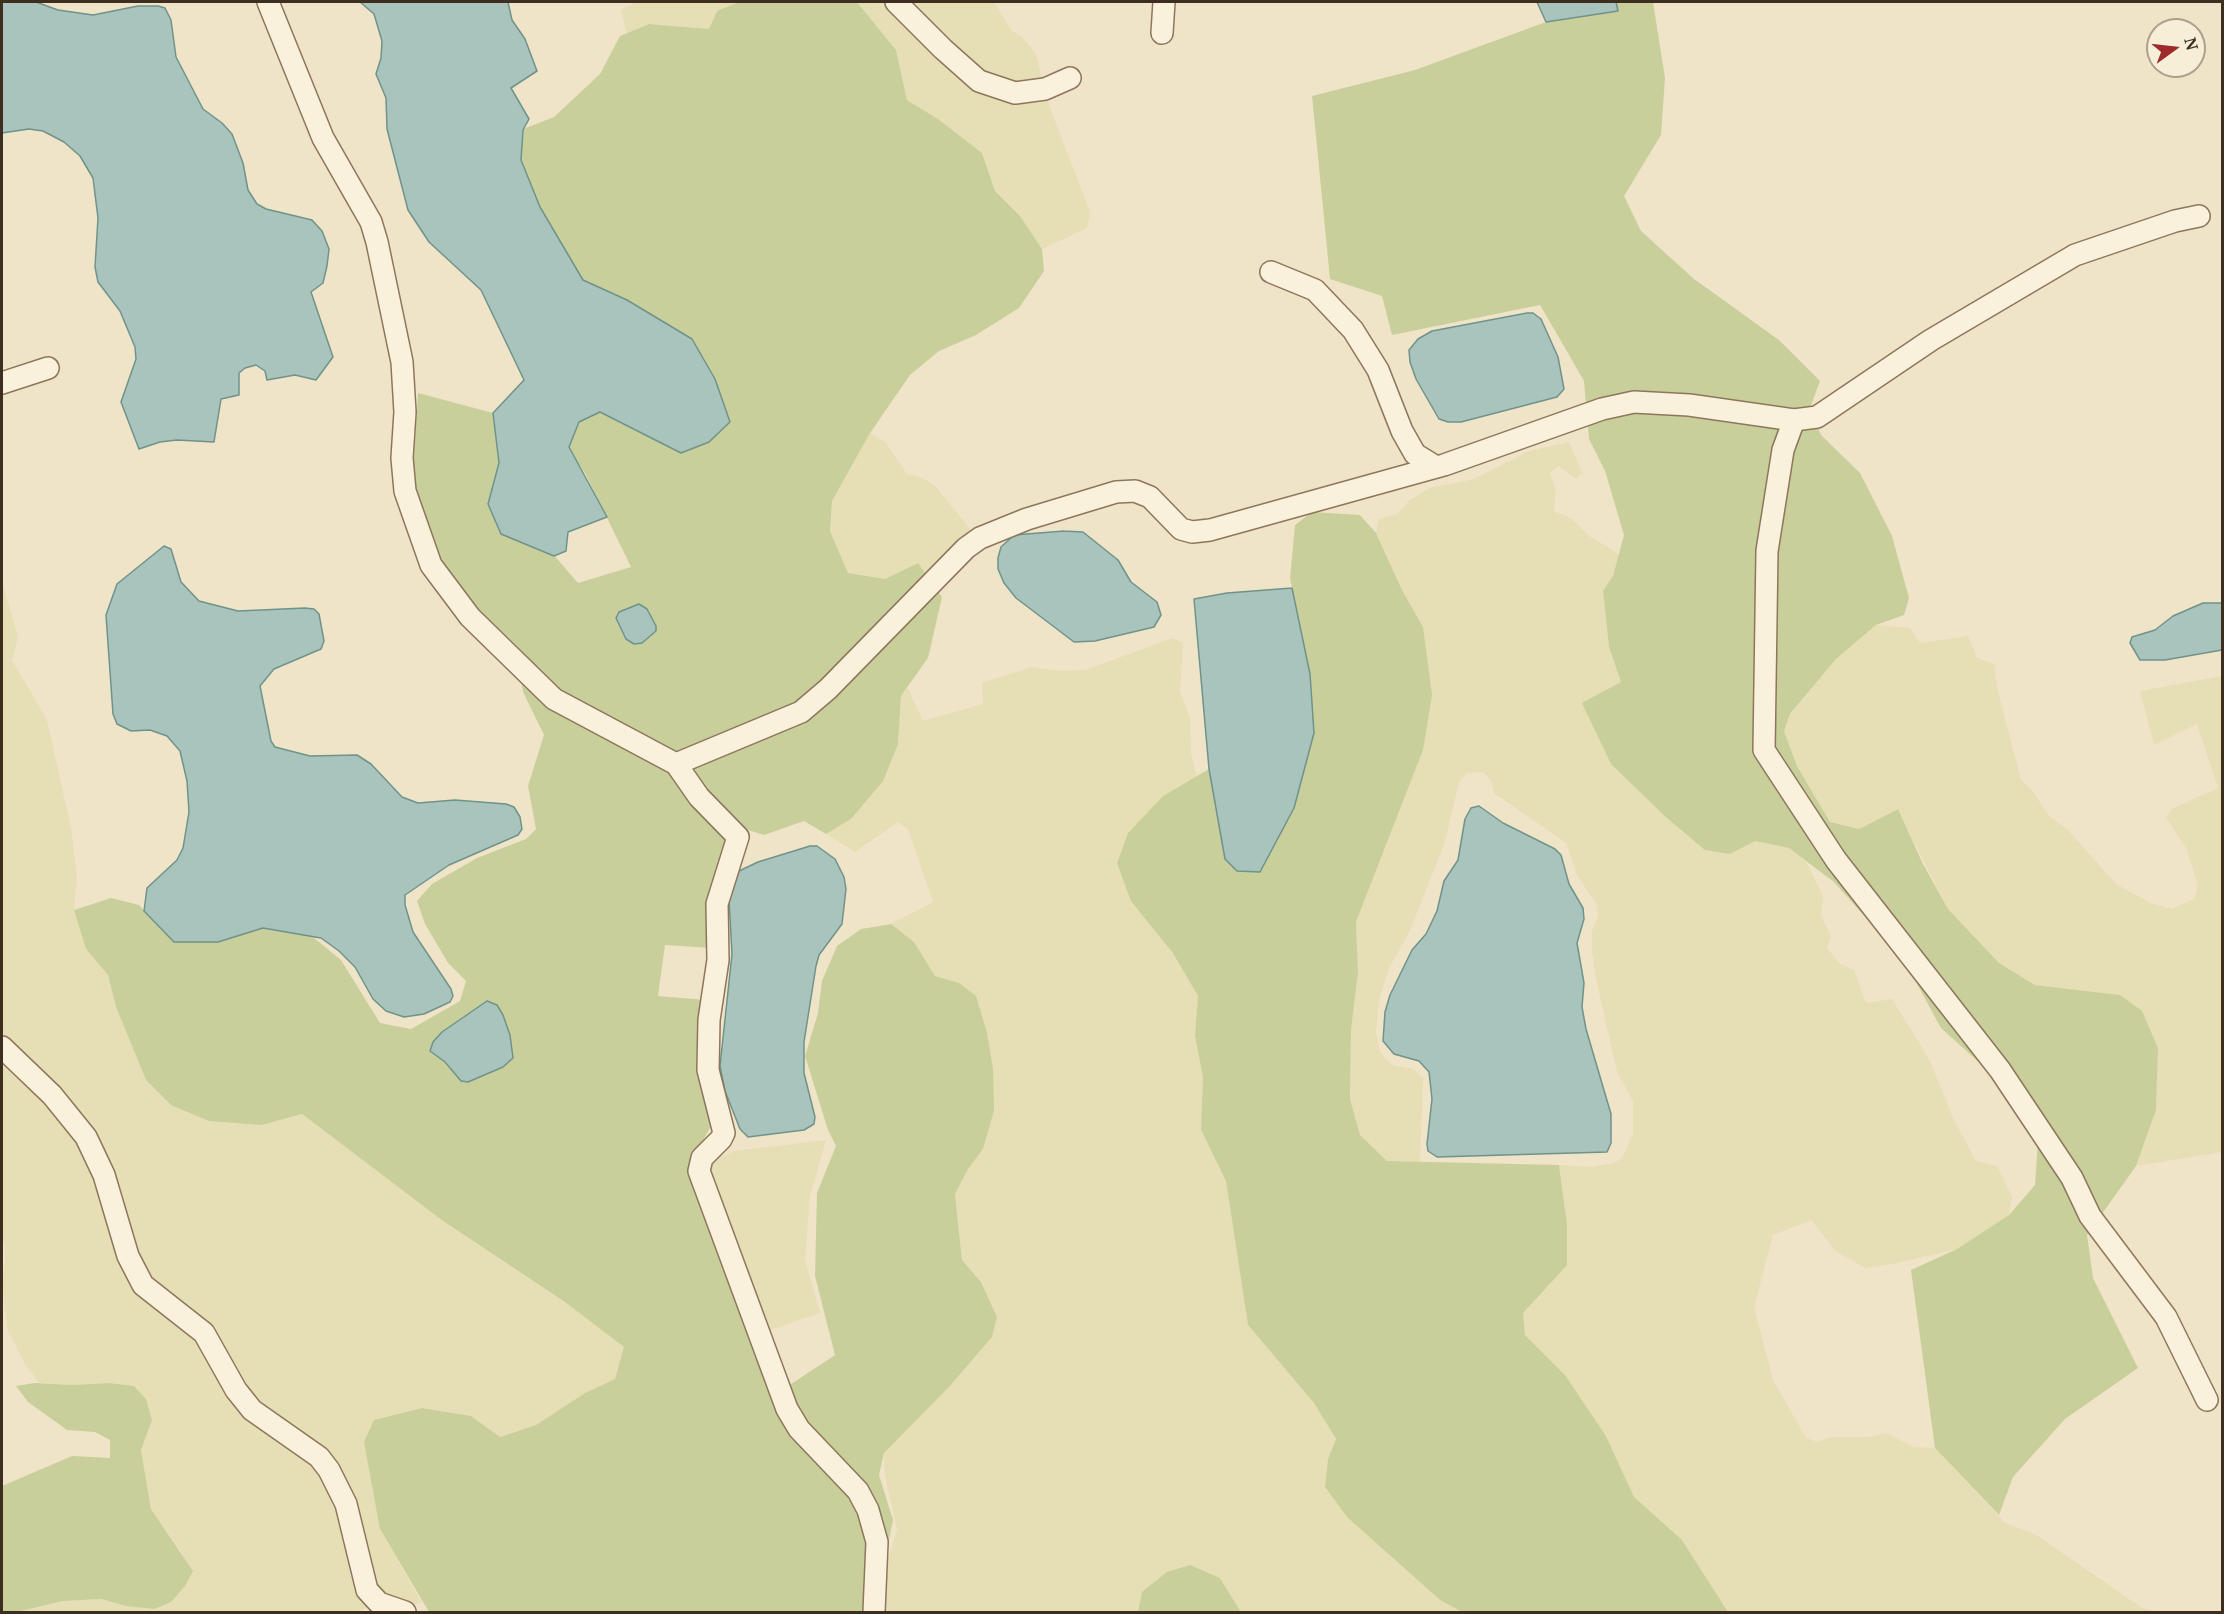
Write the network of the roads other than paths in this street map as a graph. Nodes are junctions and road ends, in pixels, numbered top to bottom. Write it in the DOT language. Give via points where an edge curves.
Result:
graph roads {
  1 [pos="268,2"];
  2 [pos="896,2"];
  3 [pos="1164,2"];
  4 [pos="1162,33"];
  5 [pos="1070,78"];
  6 [pos="2199,216"];
  7 [pos="1271,272"];
  8 [pos="48,368"];
  9 [pos="2,383"];
  10 [pos="1794,420"];
  11 [pos="1436,467"];
  12 [pos="676,764"];
  13 [pos="2,1047"];
  14 [pos="2207,1400"];
  15 [pos="405,1612"];
  16 [pos="874,1612"];
  1 -- 12 [label="street" via="323,138 371,222 378,242 402,362 405,491 431,565 470,617 554,699"];
  2 -- 5 [label="street" via="980,81 1015,93 1045,89"];
  3 -- 4 [label="street"];
  6 -- 10 [label="street" via="2075,255 1931,340 1830,410 1817,417"];
  7 -- 11 [label="street" via="1315,290 1353,330 1378,370 1415,454"];
  8 -- 9 [label="street"];
  10 -- 11 [label="street" via="1689,405 1634,402 1602,409"];
  10 -- 14 [label="street" via="1783,450 1767,551 1764,750 1836,860 2000,1070 2072,1178 2090,1216 2166,1317"];
  11 -- 12 [label="street" via="1210,530 1192,532 1181,528 1150,497 1135,491 1116,492 997,531 966,548 813,704 759,731"];
  12 -- 16 [label="street" via="699,797 738,837 717,904 718,960 709,1020 708,1070 724,1133 702,1158 699,1170 788,1409 799,1429 858,1491 868,1510 878,1542"];
  13 -- 15 [label="street" via="52,1095 86,1137 104,1175 128,1256 143,1285 204,1333 252,1410 319,1457 346,1504 367,1590 379,1603"];
}
